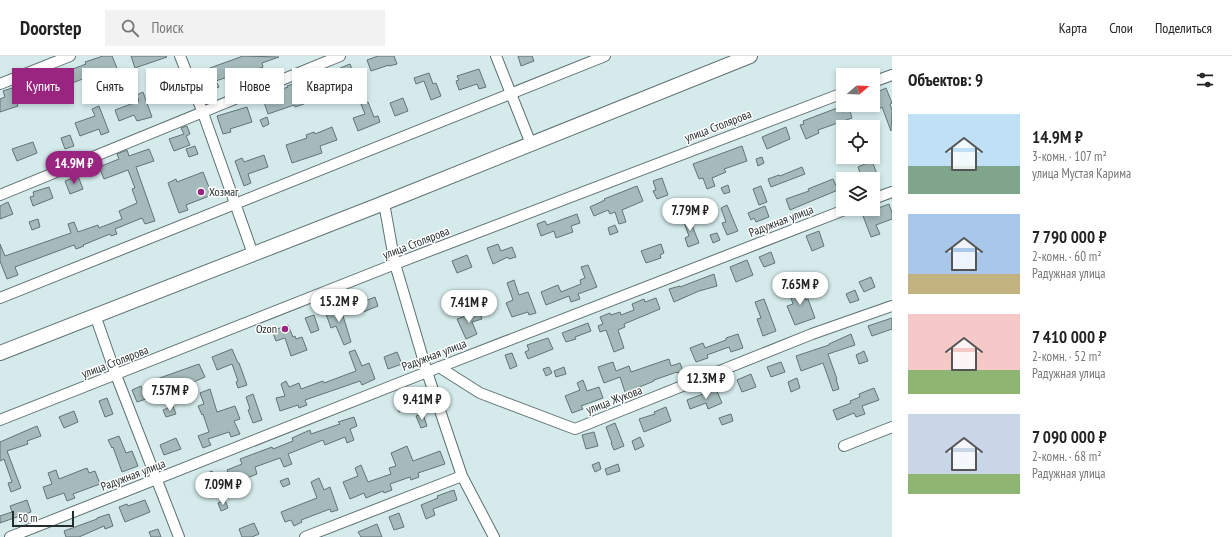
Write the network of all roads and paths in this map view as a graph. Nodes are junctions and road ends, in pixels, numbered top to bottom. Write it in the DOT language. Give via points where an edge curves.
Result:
graph roads {
  1 [pos="70,56"];
  2 [pos="180,56"];
  3 [pos="340,56"];
  4 [pos="496,56"];
  5 [pos="606,56"];
  6 [pos="750,56"];
  7 [pos="47,60"];
  8 [pos="892,75"];
  9 [pos="880,79"];
  10 [pos="0,84"];
  11 [pos="511,94"];
  12 [pos="836,96"];
  13 [pos="203,113"];
  14 [pos="531,144"];
  15 [pos="892,192"];
  16 [pos="0,195"];
  17 [pos="880,196"];
  18 [pos="235,203"];
  19 [pos="384,203"];
  20 [pos="836,213"];
  21 [pos="253,254"];
  22 [pos="395,264"];
  23 [pos="0,298"];
  24 [pos="892,306"];
  25 [pos="95,316"];
  26 [pos="0,353"];
  27 [pos="439,367"];
  28 [pos="427,372"];
  29 [pos="116,375"];
  30 [pos="0,420"];
  31 [pos="892,427"];
  32 [pos="844,446"];
  33 [pos="462,476"];
  34 [pos="157,479"];
  35 [pos="10,537"];
  36 [pos="179,537"];
  37 [pos="305,537"];
  38 [pos="494,537"];
  1 -- 7 [label="street"];
  2 -- 13 [label="street"];
  3 -- 13 [label="street"];
  4 -- 11 [label="street"];
  5 -- 11 [label="street"];
  6 -- 14 [label="main road"];
  7 -- 10 [label="street"];
  8 -- 9 [label="street"];
  11 -- 14 [label="street"];
  11 -- 18 [label="street"];
  12 -- 22 [label="street, улица Столярова"];
  13 -- 16 [label="street"];
  13 -- 18 [label="street"];
  14 -- 19 [label="main road"];
  15 -- 17 [label="street"];
  18 -- 21 [label="street"];
  18 -- 23 [label="street"];
  19 -- 21 [label="main road"];
  19 -- 22 [label="street"];
  20 -- 27 [label="street, Радужная улица"];
  21 -- 25 [label="main road"];
  22 -- 28 [label="street"];
  22 -- 29 [label="street, улица Столярова"];
  24 -- 27 [label="street, улица Жукова" via="812,334 575,429 480,393"];
  25 -- 26 [label="main road"];
  25 -- 29 [label="street"];
  27 -- 28 [label="street, Радужная улица"];
  28 -- 33 [label="street"];
  28 -- 34 [label="street, Радужная улица"];
  29 -- 30 [label="street, улица Столярова"];
  29 -- 34 [label="street"];
  31 -- 32 [label="street"];
  33 -- 37 [label="street"];
  33 -- 38 [label="street"];
  34 -- 35 [label="street, Радужная улица"];
  34 -- 36 [label="street"];
}
